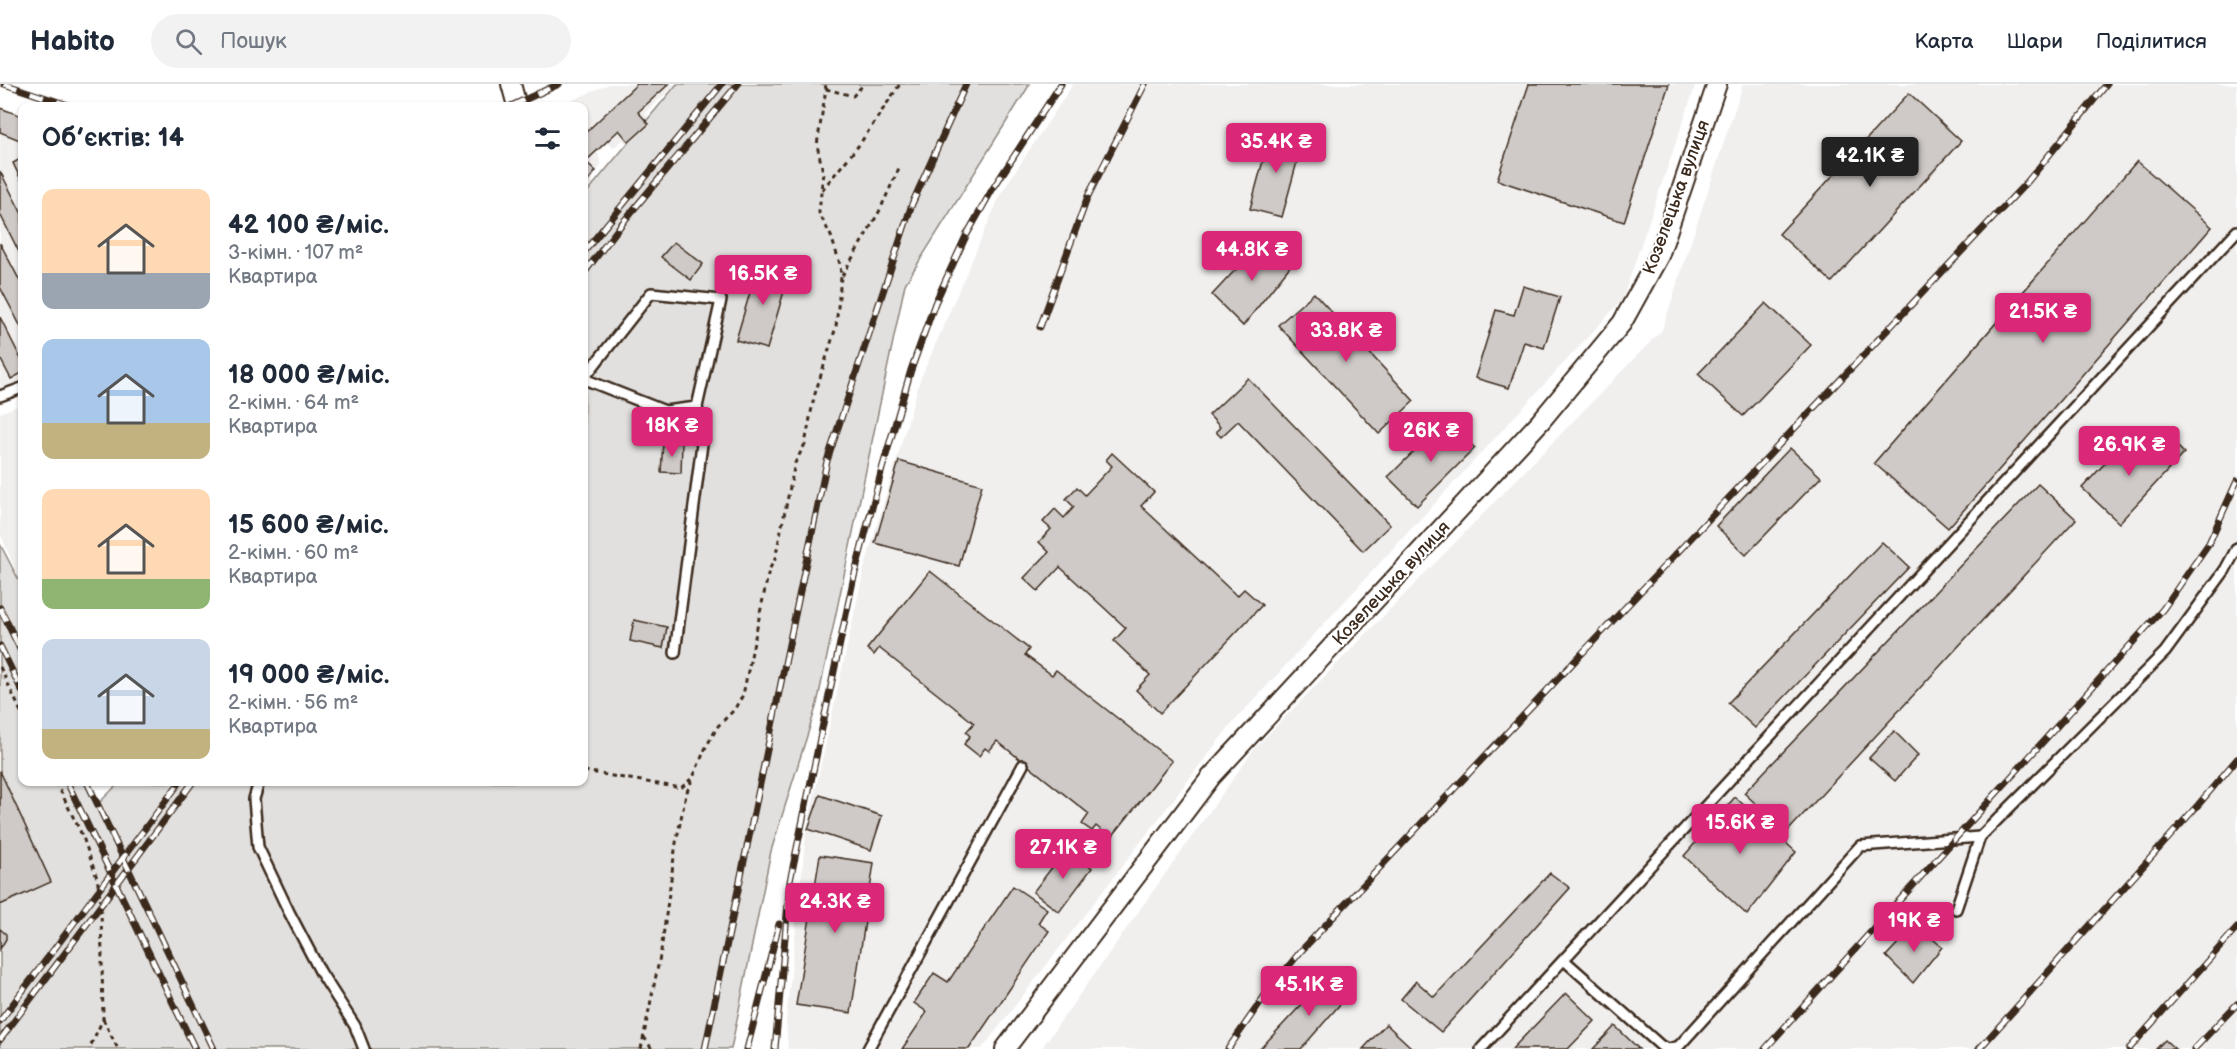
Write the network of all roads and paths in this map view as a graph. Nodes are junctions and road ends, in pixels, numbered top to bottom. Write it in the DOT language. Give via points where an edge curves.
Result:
graph roads {
  1 [pos="511,84"];
  2 [pos="825,84"];
  3 [pos="864,84"];
  4 [pos="900,84"];
  5 [pos="1717,84"];
  6 [pos="826,89"];
  7 [pos="516,102"];
  8 [pos="900,166"];
  9 [pos="821,192"];
  10 [pos="2237,231"];
  11 [pos="841,277"];
  12 [pos="588,374"];
  13 [pos="588,381"];
  14 [pos="18,389"];
  15 [pos="0,396"];
  16 [pos="697,407"];
  17 [pos="2237,548"];
  18 [pos="675,653"];
  19 [pos="0,667"];
  20 [pos="18,705"];
  21 [pos="1023,765"];
  22 [pos="588,772"];
  23 [pos="694,776"];
  24 [pos="58,786"];
  25 [pos="258,786"];
  26 [pos="1980,837"];
  27 [pos="1956,909"];
  28 [pos="1564,960"];
  29 [pos="103,1019"];
  30 [pos="644,1037"];
  31 [pos="89,1049"];
  32 [pos="118,1049"];
  33 [pos="364,1049"];
  34 [pos="641,1049"];
  35 [pos="652,1049"];
  36 [pos="868,1049"];
  37 [pos="1005,1049"];
  38 [pos="1481,1049"];
  39 [pos="1669,1049"];
  1 -- 7 [label="street"];
  2 -- 6 [label="path"];
  3 -- 6 [label="path" via="853,96"];
  4 -- 9 [label="path"];
  5 -- 37 [label="street, Козелецька вулиця" via="1659,256 1622,323 1540,422 1212,777"];
  6 -- 9 [label="path" via="816,145 823,172"];
  8 -- 11 [label="path" via="879,212"];
  9 -- 11 [label="path" via="819,213 831,236"];
  10 -- 28 [label="lane"];
  11 -- 23 [label="path" via="836,327 814,397 805,444 795,463 743,694 718,726"];
  12 -- 16 [label="lane" via="651,293 721,300"];
  13 -- 16 [label="lane" via="665,411"];
  14 -- 15 [label="lane"];
  16 -- 18 [label="lane" via="703,436"];
  17 -- 26 [label="lane" via="2165,652"];
  19 -- 20 [label="path"];
  21 -- 36 [label="lane"];
  22 -- 23 [label="path" via="681,788"];
  23 -- 30 [label="path" via="686,794 676,843"];
  24 -- 29 [label="path" via="97,878"];
  25 -- 33 [label="lane" via="254,799 258,847"];
  26 -- 27 [label="lane"];
  26 -- 39 [label="lane" via="1860,846 1679,1046"];
  28 -- 38 [label="lane"];
  28 -- 39 [label="lane"];
  29 -- 31 [label="path"];
  29 -- 32 [label="path"];
  30 -- 34 [label="path"];
  30 -- 35 [label="path"];
}
